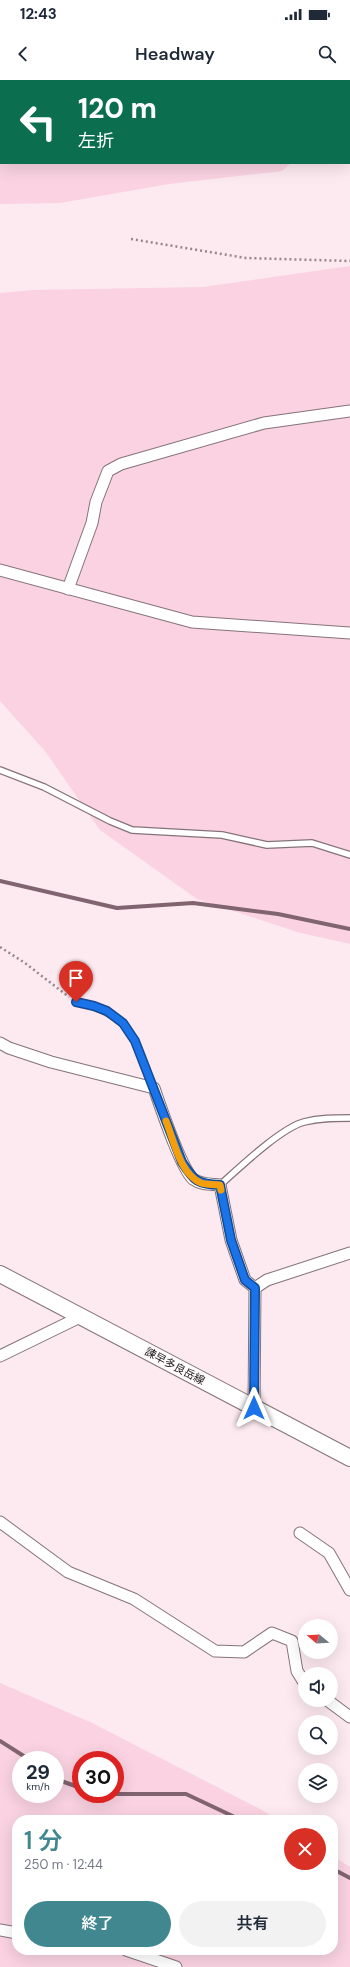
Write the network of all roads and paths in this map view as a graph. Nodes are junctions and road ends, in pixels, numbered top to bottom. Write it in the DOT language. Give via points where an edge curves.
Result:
graph roads {
  1 [pos="132,239"];
  2 [pos="350,261"];
  3 [pos="350,411"];
  4 [pos="0,570"];
  5 [pos="68,589"];
  6 [pos="350,633"];
  7 [pos="0,770"];
  8 [pos="350,855"];
  9 [pos="0,947"];
  10 [pos="76,1002"];
  11 [pos="0,1043"];
  12 [pos="154,1088"];
  13 [pos="350,1118"];
  14 [pos="220,1185"];
  15 [pos="350,1253"];
  16 [pos="0,1274"];
  17 [pos="255,1288"];
  18 [pos="82,1316"];
  19 [pos="1,1355"];
  20 [pos="254,1408"];
  21 [pos="350,1458"];
  22 [pos="0,1522"];
  23 [pos="300,1533"];
  24 [pos="350,1590"];
  25 [pos="298,1673"];
  26 [pos="336,1707"];
  27 [pos="350,1717"];
  28 [pos="0,1930"];
  29 [pos="12,1932"];
  30 [pos="141,1955"];
  31 [pos="176,1967"];
  1 -- 2 [label="path" via="246,258"];
  3 -- 5 [label="street" via="264,423 121,464 108,471"];
  4 -- 5 [label="street"];
  5 -- 6 [label="street" via="192,622"];
  7 -- 8 [label="lane" via="44,787 132,830 222,835 267,845 312,843"];
  9 -- 10 [label="path"];
  10 -- 12 [label="lane" via="107,1011 123,1023 135,1041"];
  11 -- 12 [label="street" via="51,1062"];
  12 -- 14 [label="street" via="182,1162 193,1178 203,1184"];
  13 -- 14 [label="lane" via="331,1118 303,1123 262,1149"];
  14 -- 17 [label="street" via="231,1240 245,1280"];
  15 -- 17 [label="street" via="267,1280"];
  16 -- 18 [label="main road, 諫早多良岳線"];
  17 -- 20 [label="street"];
  18 -- 19 [label="street"];
  18 -- 20 [label="main road, 諫早多良岳線"];
  20 -- 21 [label="main road, 諫早多良岳線"];
  22 -- 25 [label="street" via="68,1572 134,1599 215,1652 244,1652 272,1633 292,1641"];
  23 -- 24 [label="street" via="329,1553"];
  26 -- 27 [label="street"];
  28 -- 29 [label="street"];
  30 -- 31 [label="street"];
}
